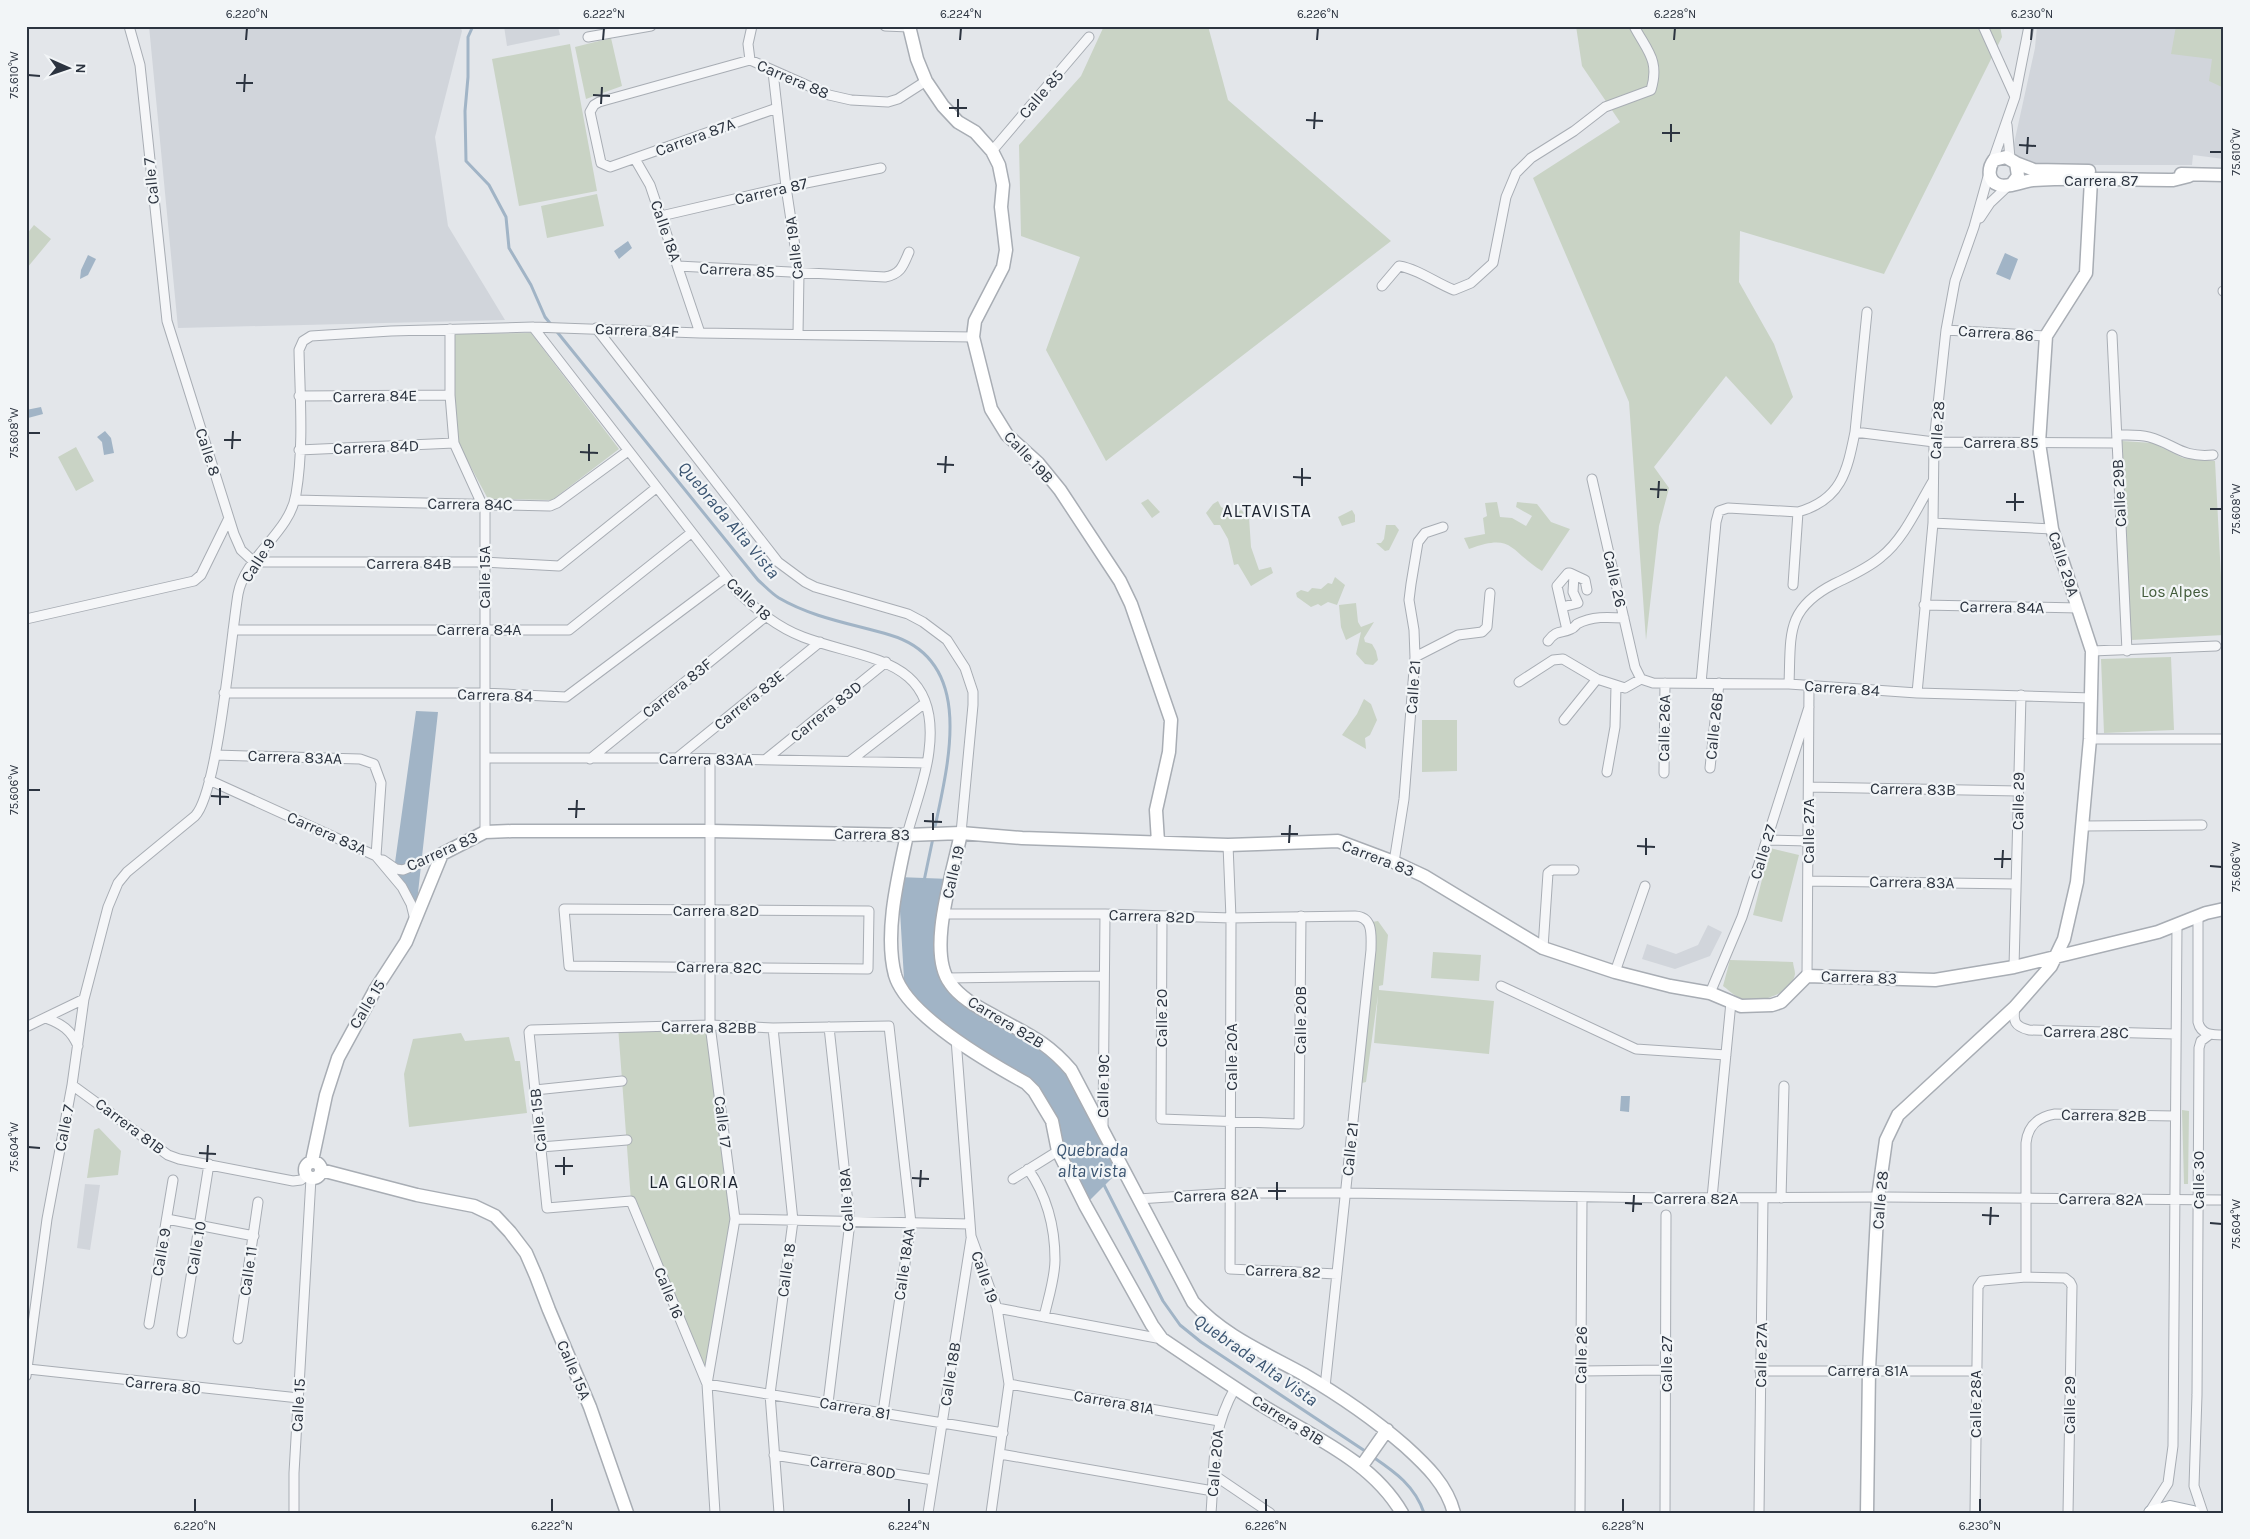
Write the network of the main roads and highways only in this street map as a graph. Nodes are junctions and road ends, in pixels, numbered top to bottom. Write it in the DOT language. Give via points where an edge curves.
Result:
graph roads {
  1 [pos="2150,1513"];
  2 [pos="2193,1513"];
  1 -- 2 [label="main road" via="2170,1508"];
}
